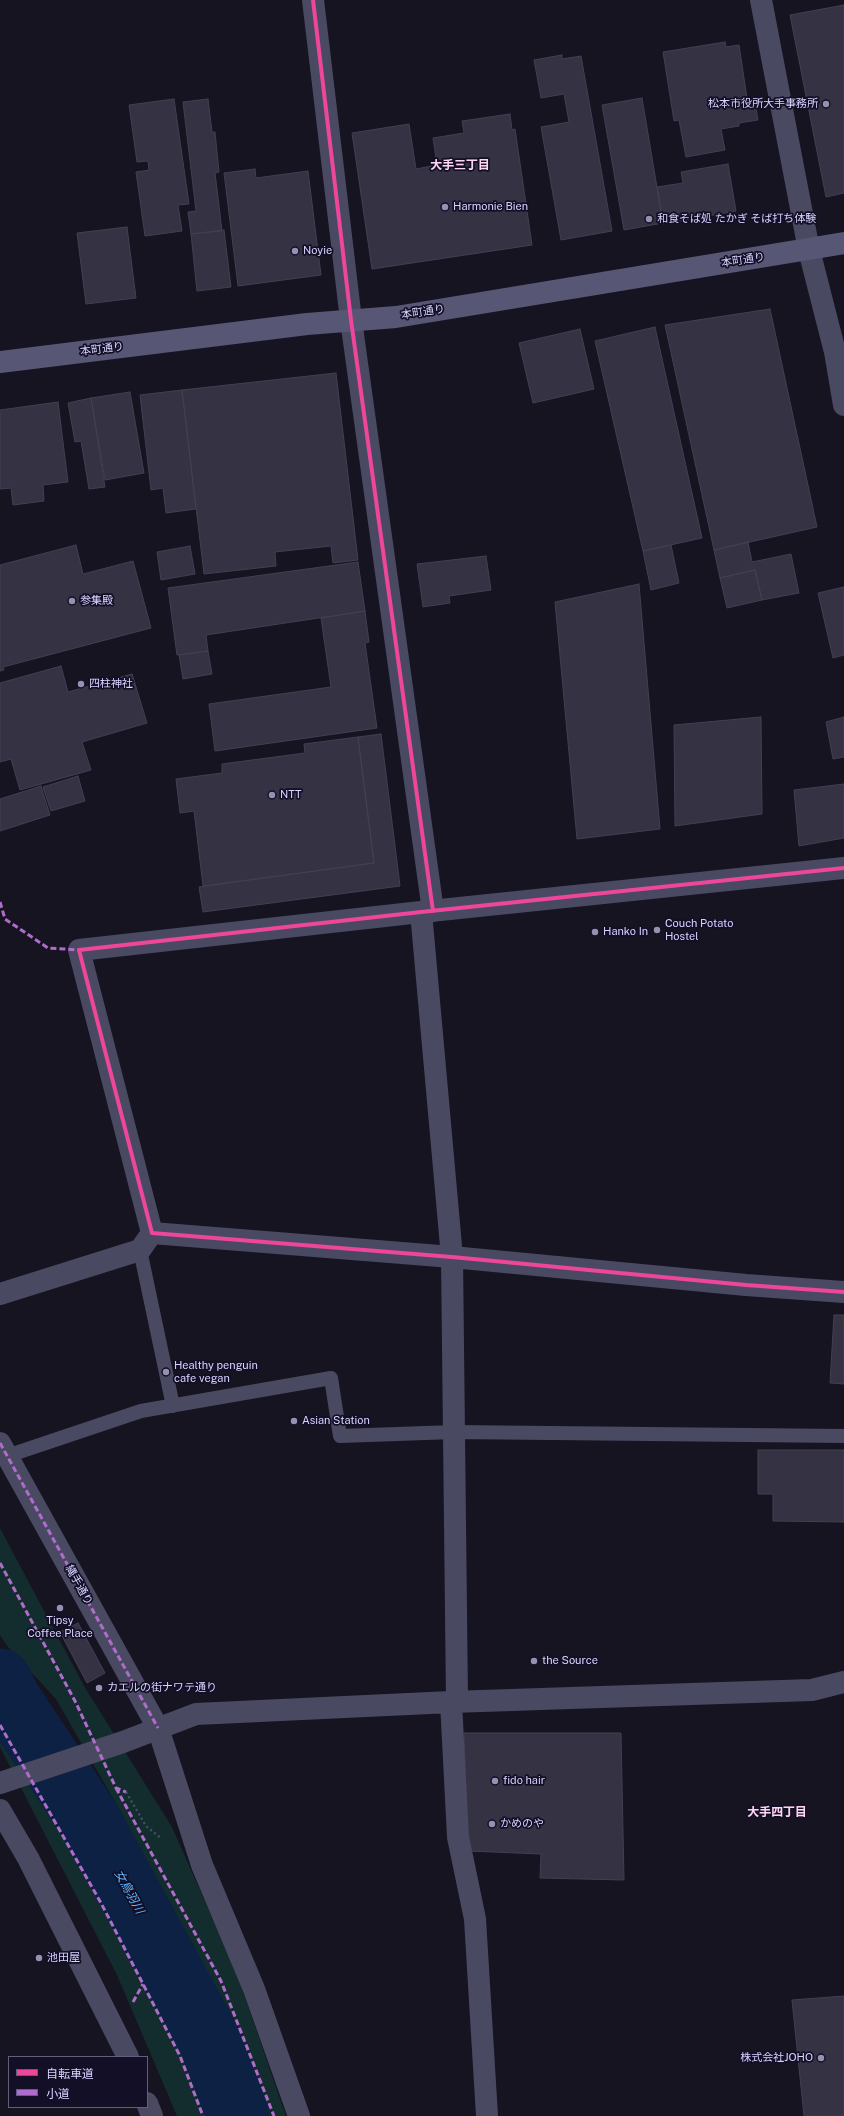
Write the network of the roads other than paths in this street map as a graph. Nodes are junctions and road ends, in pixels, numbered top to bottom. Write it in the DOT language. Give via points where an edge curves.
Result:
graph roads {
  1 [pos="313,0"];
  2 [pos="760,0"];
  3 [pos="844,243"];
  4 [pos="809,250"];
  5 [pos="351,320"];
  6 [pos="0,362"];
  7 [pos="844,405"];
  8 [pos="844,868"];
  9 [pos="427,911"];
  10 [pos="146,1242"];
  11 [pos="452,1257"];
  12 [pos="844,1292"];
  13 [pos="0,1294"];
  14 [pos="173,1406"];
  15 [pos="454,1432"];
  16 [pos="844,1436"];
  17 [pos="4,1449"];
  18 [pos="844,1682"];
  19 [pos="454,1702"];
  20 [pos="158,1728"];
  21 [pos="5,1782"];
  22 [pos="0,1810"];
  23 [pos="127,2056"];
  24 [pos="148,2106"];
  25 [pos="152,2116"];
  26 [pos="299,2116"];
  27 [pos="487,2116"];
  1 -- 5 [label="street"];
  2 -- 4 [label="street"];
  3 -- 4 [label="street, 本町通り"];
  4 -- 5 [label="street, 本町通り" via="396,317"];
  4 -- 7 [label="street" via="836,352"];
  5 -- 6 [label="street, 本町通り"];
  5 -- 9 [label="street"];
  8 -- 9 [label="street"];
  9 -- 10 [label="street" via="78,950"];
  9 -- 11 [label="street"];
  10 -- 11 [label="street"];
  10 -- 13 [label="street"];
  10 -- 14 [label="lane"];
  11 -- 12 [label="street"];
  11 -- 15 [label="street"];
  14 -- 15 [label="lane" via="331,1378 340,1436"];
  14 -- 17 [label="lane" via="141,1411"];
  15 -- 16 [label="lane"];
  15 -- 19 [label="street"];
  17 -- 20 [label="street, 縄手通り"];
  18 -- 19 [label="street" via="812,1690"];
  19 -- 20 [label="street" via="196,1714"];
  19 -- 27 [label="street" via="458,1837 476,1919"];
  20 -- 21 [label="street"];
  20 -- 26 [label="street, 縄手通り" via="202,1865 254,1989"];
  22 -- 23 [label="street" via="28,1858"];
  24 -- 25 [label="street"];
}
